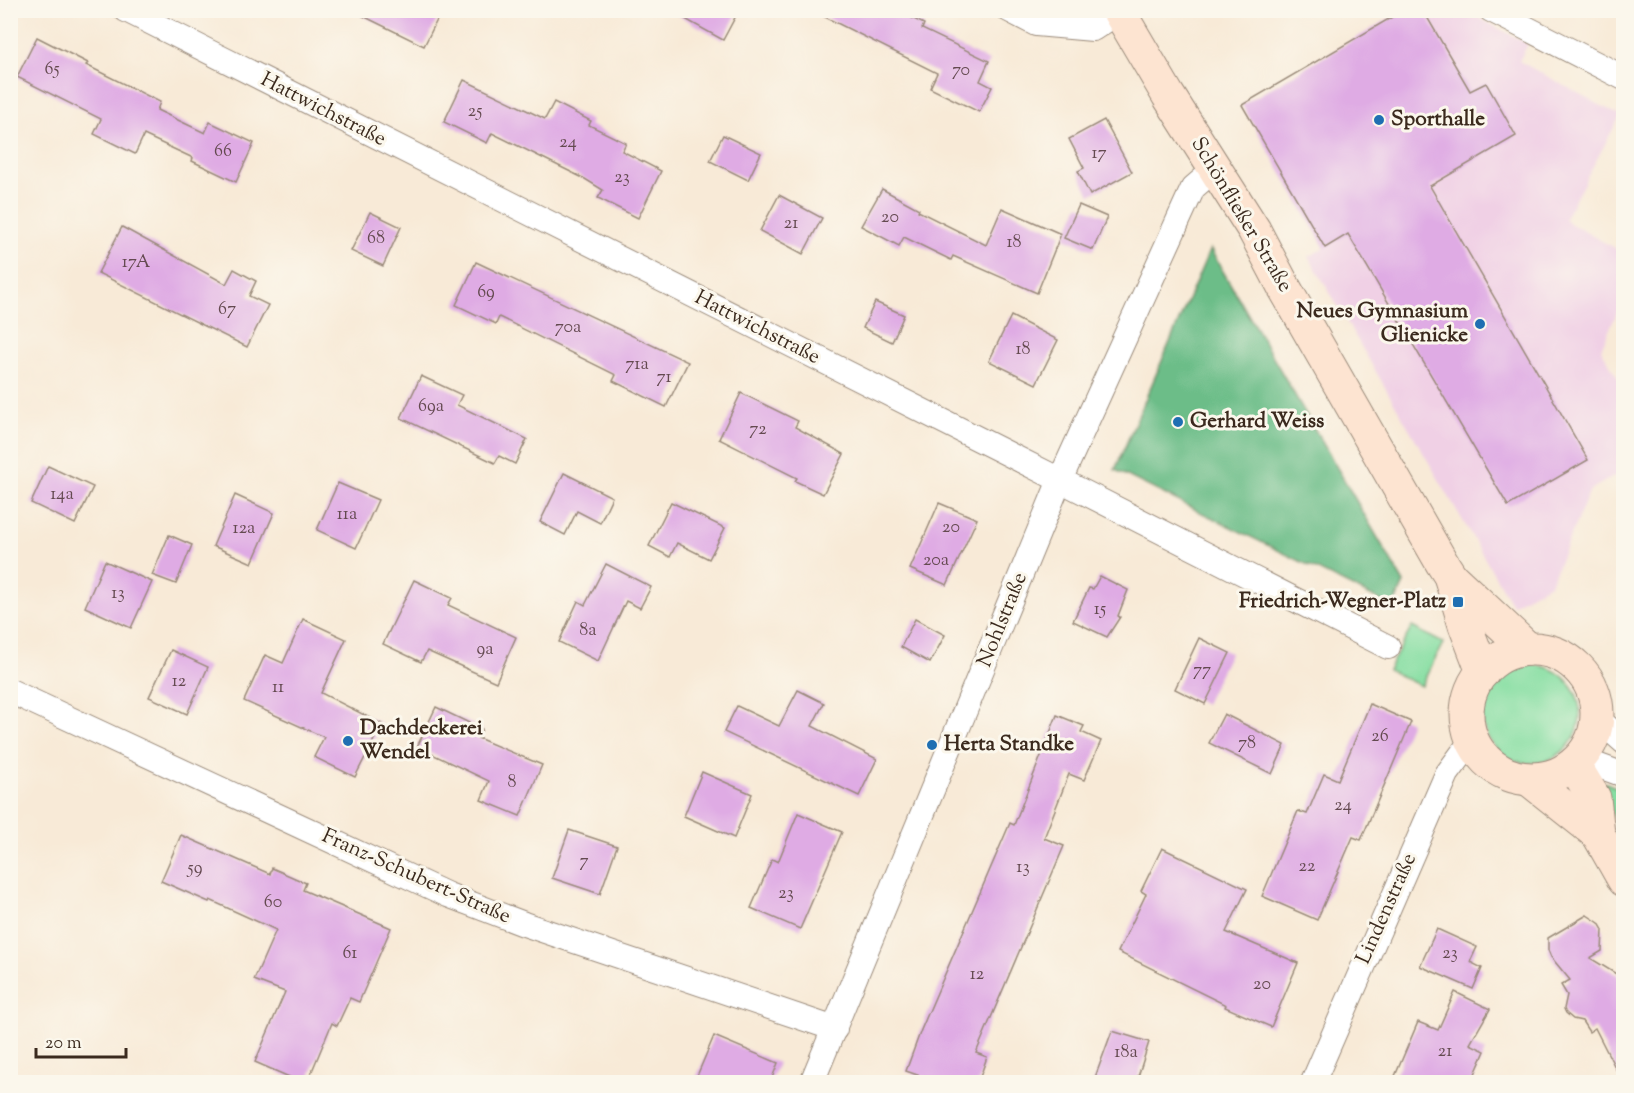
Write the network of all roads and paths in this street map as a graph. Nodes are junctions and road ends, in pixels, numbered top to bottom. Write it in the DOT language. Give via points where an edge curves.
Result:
graph roads {
  1 [pos="126,10"];
  2 [pos="1009,10"];
  3 [pos="1491,10"];
  4 [pos="1119,11"];
  5 [pos="1623,78"];
  6 [pos="1215,170"];
  7 [pos="1060,480"];
  8 [pos="1451,577"];
  9 [pos="1388,647"];
  10 [pos="1528,649"];
  11 [pos="1483,672"];
  12 [pos="10,691"];
  13 [pos="1598,719"];
  14 [pos="1472,740"];
  15 [pos="1623,742"];
  16 [pos="1577,762"];
  17 [pos="1623,775"];
  18 [pos="1530,780"];
  19 [pos="1598,834"];
  20 [pos="1623,880"];
  21 [pos="835,1029"];
  22 [pos="812,1083"];
  23 [pos="1313,1083"];
  1 -- 7 [label="street, Hattwichstraße"];
  2 -- 4 [label="street" via="1036,24 1093,29"];
  3 -- 5 [label="street"];
  4 -- 6 [label="main road, Schönfließer Straße"];
  6 -- 7 [label="street, Nohlstraße" via="1193,188"];
  6 -- 8 [label="main road, Schönfließer Straße" via="1254,230"];
  7 -- 9 [label="street, Hattwichstraße"];
  7 -- 21 [label="street, Nohlstraße"];
  8 -- 10 [label="main road, Schönfließer Straße"];
  8 -- 11 [label="main road, Schönfließer Straße"];
  10 -- 11 [label="main road" via="1499,658"];
  10 -- 13 [label="main road" via="1560,655 1574,664 1593,690"];
  11 -- 14 [label="main road" via="1468,701 1467,721"];
  12 -- 21 [label="street, Franz-Schubert-Straße" via="448,895"];
  13 -- 15 [label="street"];
  13 -- 16 [label="main road" via="1593,739"];
  14 -- 18 [label="main road" via="1495,769"];
  14 -- 23 [label="street, Lindenstraße" via="1447,774"];
  16 -- 17 [label="street"];
  16 -- 18 [label="main road" via="1552,776"];
  16 -- 19 [label="main road" via="1594,798"];
  18 -- 19 [label="main road"];
  19 -- 20 [label="main road"];
  21 -- 22 [label="street, Nohlstraße"];
}
